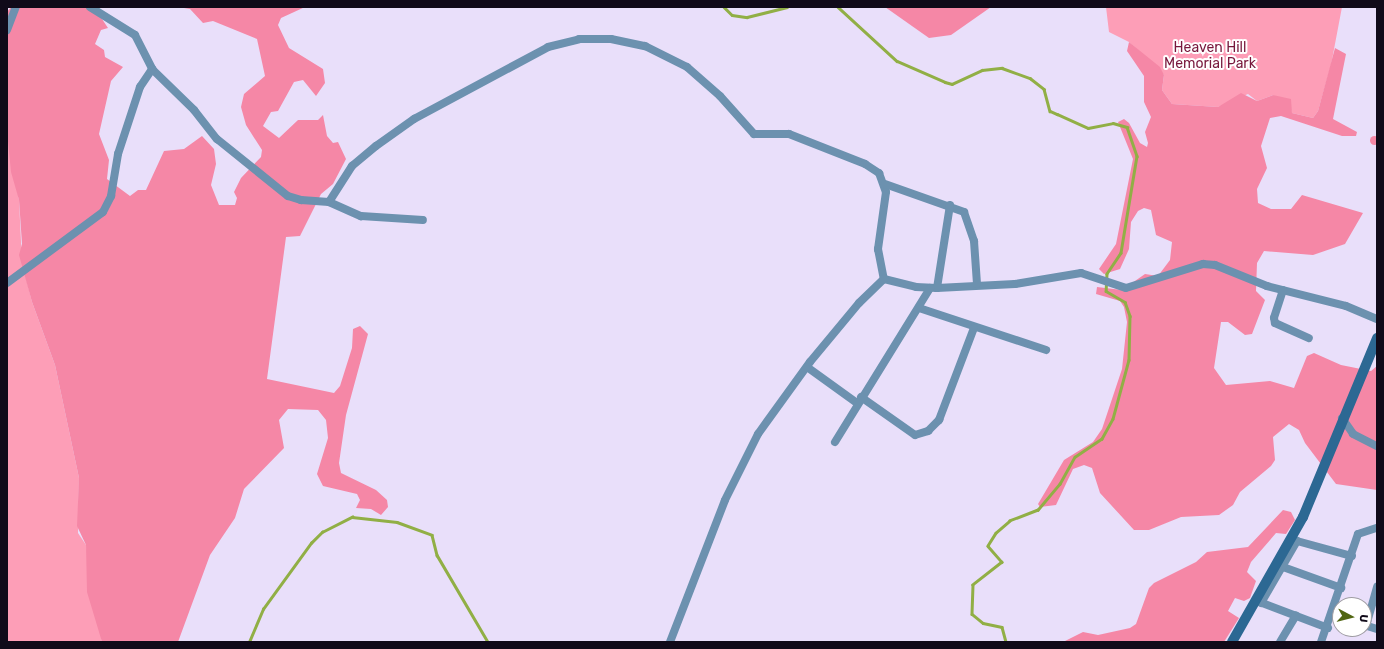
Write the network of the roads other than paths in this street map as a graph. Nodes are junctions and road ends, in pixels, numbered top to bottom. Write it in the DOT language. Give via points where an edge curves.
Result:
graph roads {
  1 [pos="16,7"];
  2 [pos="90,7"];
  3 [pos="7,30"];
  4 [pos="152,69"];
  5 [pos="885,184"];
  6 [pos="329,202"];
  7 [pos="950,205"];
  8 [pos="423,220"];
  9 [pos="884,279"];
  10 [pos="7,283"];
  11 [pos="977,284"];
  12 [pos="934,288"];
  13 [pos="1283,290"];
  14 [pos="919,308"];
  15 [pos="1377,318"];
  16 [pos="974,328"];
  17 [pos="1309,338"];
  18 [pos="1377,338"];
  19 [pos="1046,350"];
  20 [pos="807,367"];
  21 [pos="859,400"];
  22 [pos="1342,418"];
  23 [pos="835,442"];
  24 [pos="1377,446"];
  25 [pos="1377,528"];
  26 [pos="1352,556"];
  27 [pos="1283,567"];
  28 [pos="1377,587"];
  29 [pos="1341,588"];
  30 [pos="1339,597"];
  31 [pos="1259,602"];
  32 [pos="1372,603"];
  33 [pos="1296,615"];
  34 [pos="1332,622"];
  35 [pos="1328,628"];
  36 [pos="670,642"];
  37 [pos="1232,642"];
  38 [pos="1280,642"];
  39 [pos="1321,642"];
  1 -- 3 [label="street"];
  2 -- 4 [label="street" via="135,35"];
  4 -- 6 [label="street" via="194,110 217,139 288,196"];
  4 -- 10 [label="street" via="140,87 118,154 111,196 103,212"];
  5 -- 6 [label="street" via="879,173 865,164 809,140 789,134 761,135 746,129 706,82 669,56 629,42 579,39 548,46 414,118 357,162"];
  5 -- 7 [label="street"];
  5 -- 9 [label="street" via="878,249"];
  6 -- 8 [label="street" via="361,216"];
  7 -- 11 [label="street" via="964,212 971,224"];
  7 -- 12 [label="street"];
  9 -- 12 [label="street"];
  9 -- 20 [label="street" via="859,303"];
  11 -- 12 [label="street"];
  11 -- 13 [label="street" via="1015,284 1065,273 1081,273 1131,288 1203,264 1227,268"];
  12 -- 14 [label="street"];
  13 -- 15 [label="street" via="1346,306"];
  13 -- 17 [label="street" via="1274,318 1275,323"];
  14 -- 16 [label="street"];
  14 -- 21 [label="street"];
  16 -- 19 [label="street"];
  16 -- 21 [label="street" via="939,420 921,435"];
  18 -- 22 [label="street"];
  20 -- 21 [label="street"];
  20 -- 36 [label="street" via="752,444 725,500"];
  21 -- 23 [label="street"];
  22 -- 24 [label="street" via="1353,434"];
  22 -- 31 [label="street" via="1303,517"];
  25 -- 26 [label="street" via="1360,532"];
  26 -- 27 [label="street" via="1297,541"];
  26 -- 29 [label="street"];
  27 -- 29 [label="street"];
  27 -- 31 [label="street"];
  28 -- 32 [label="street"];
  29 -- 30 [label="street"];
  31 -- 33 [label="street"];
  31 -- 37 [label="street"];
  33 -- 35 [label="street"];
  33 -- 38 [label="street"];
  34 -- 35 [label="street"];
  35 -- 39 [label="street"];
}
